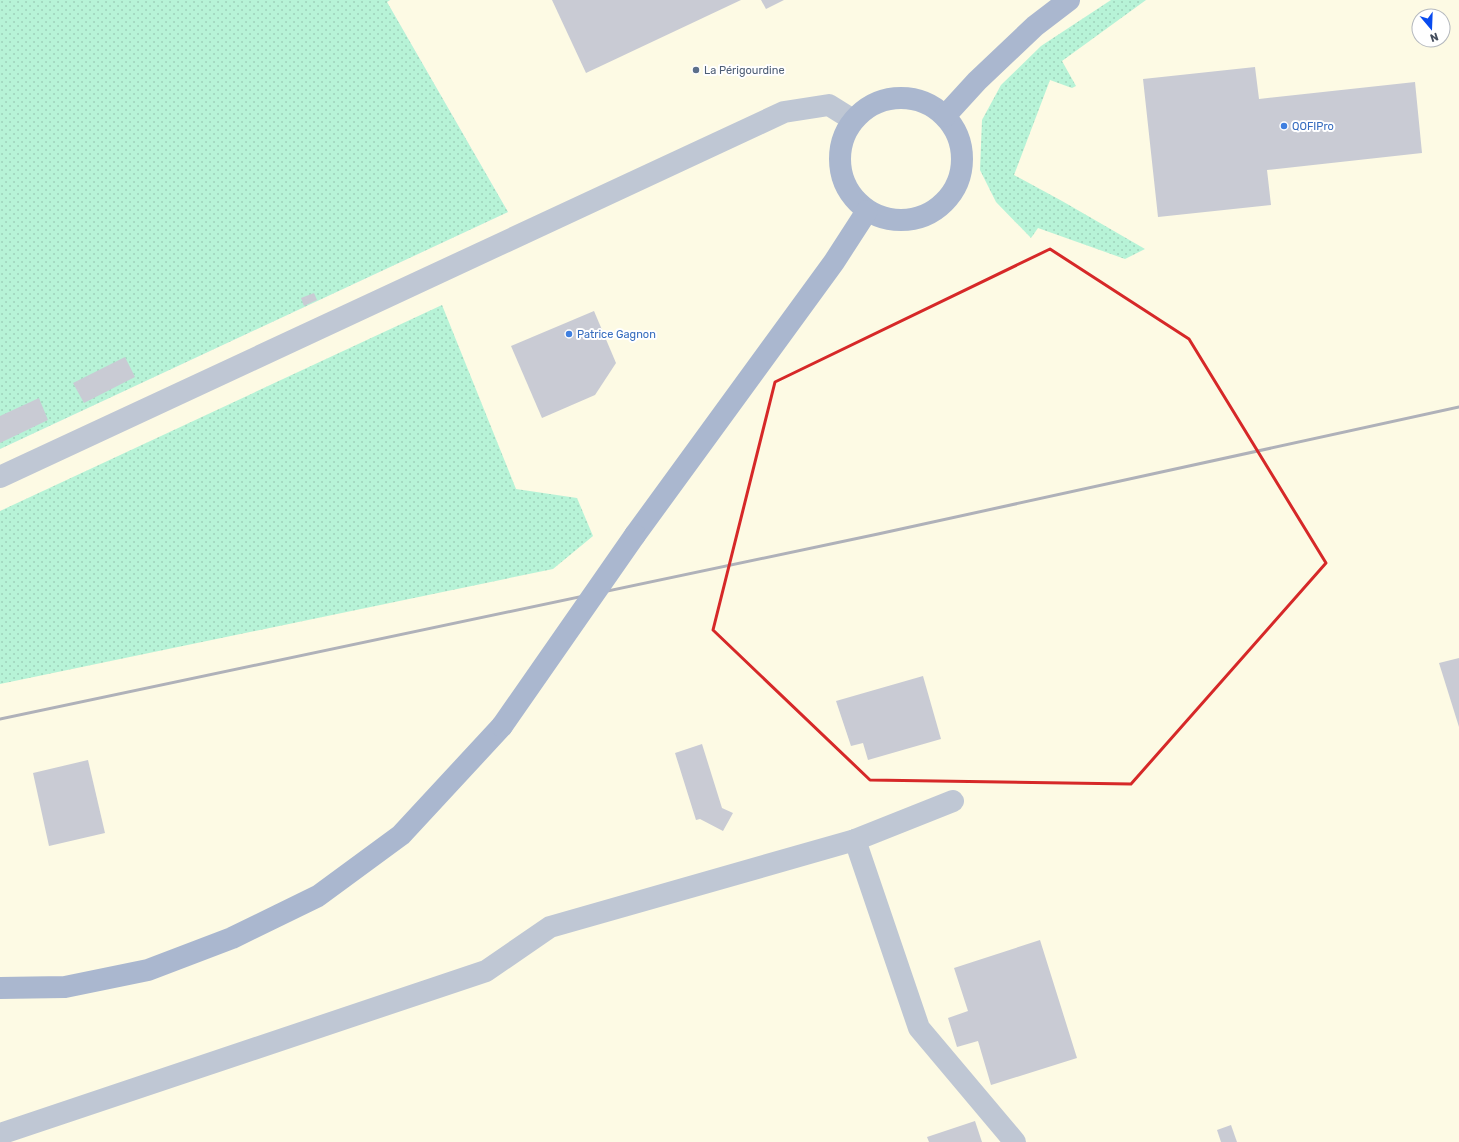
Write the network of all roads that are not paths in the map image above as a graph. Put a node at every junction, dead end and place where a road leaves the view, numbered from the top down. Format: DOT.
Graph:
graph roads {
  1 [pos="1069,0"];
  2 [pos="945,116"];
  3 [pos="854,120"];
  4 [pos="868,211"];
  5 [pos="0,478"];
  6 [pos="953,801"];
  7 [pos="855,840"];
  8 [pos="0,988"];
  9 [pos="0,1134"];
  10 [pos="1016,1142"];
  1 -- 2 [label="main road"];
  2 -- 3 [label="main road"];
  2 -- 4 [label="main road"];
  3 -- 4 [label="main road"];
  3 -- 5 [label="street"];
  4 -- 8 [label="main road, bridge"];
  6 -- 7 [label="street"];
  7 -- 9 [label="street"];
  7 -- 10 [label="street"];
}
